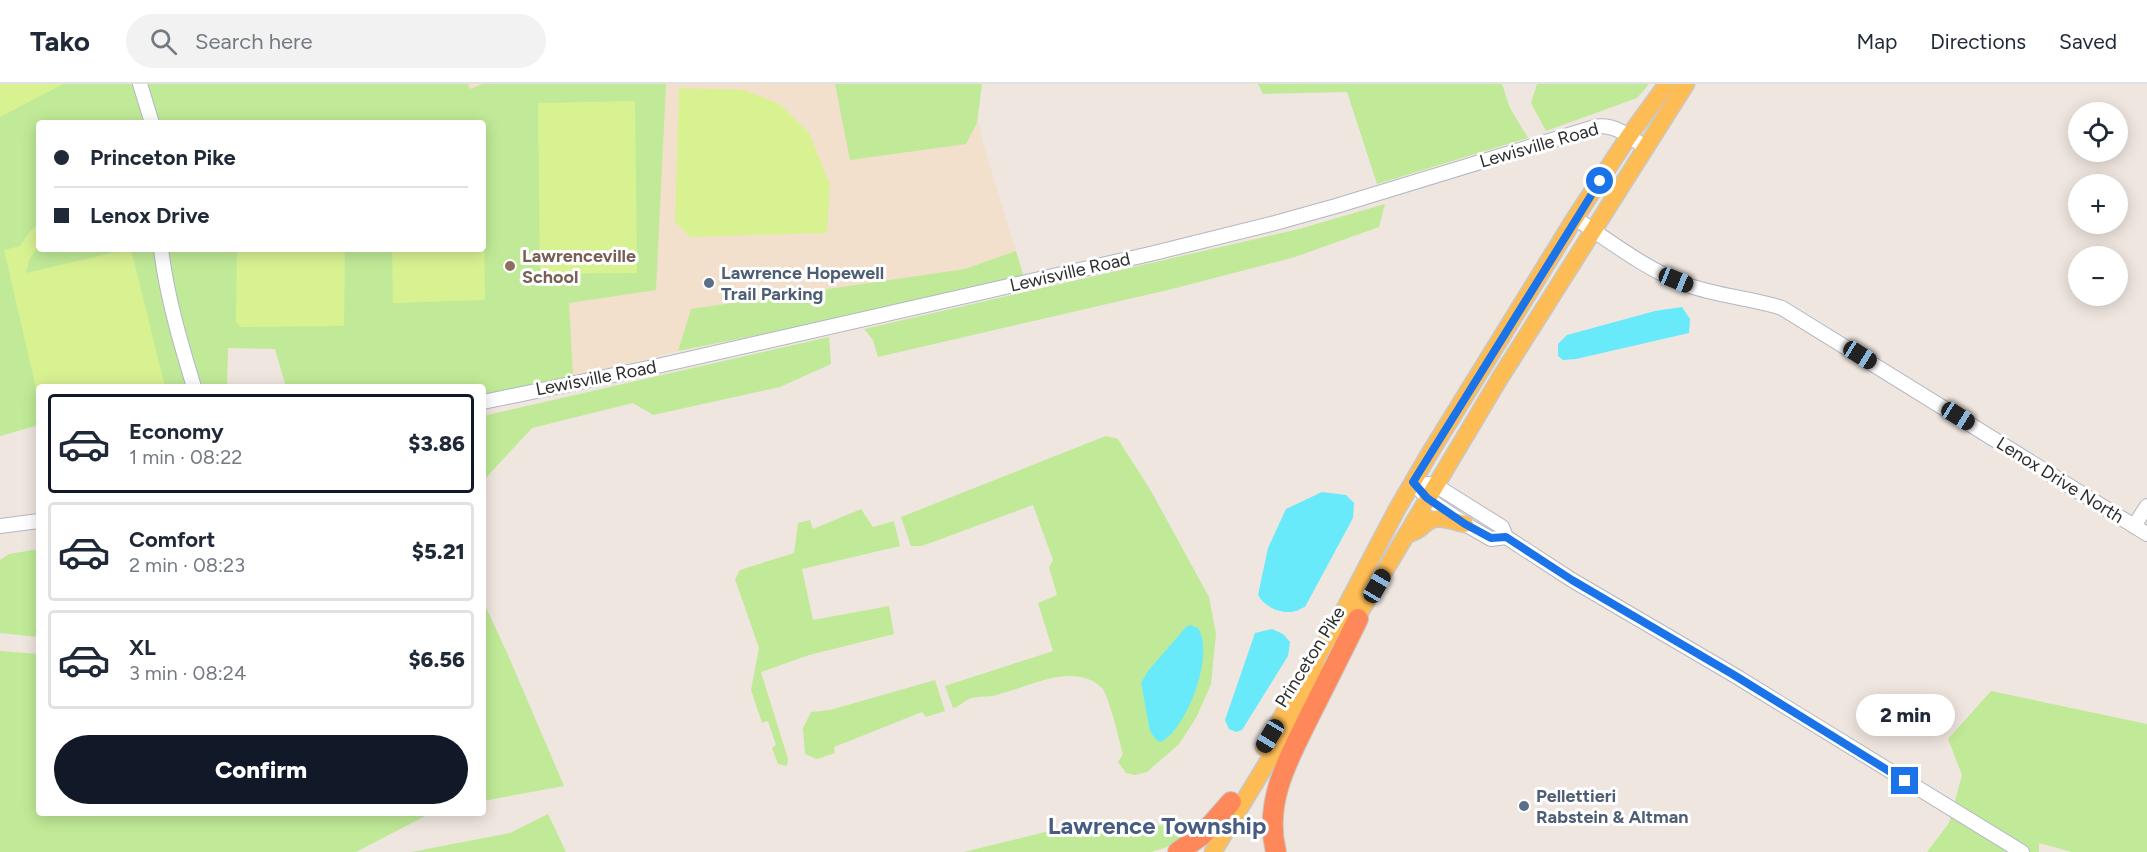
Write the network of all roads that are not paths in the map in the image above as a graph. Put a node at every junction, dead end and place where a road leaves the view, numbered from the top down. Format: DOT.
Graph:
graph roads {
  1 [pos="140,84"];
  2 [pos="1667,84"];
  3 [pos="1686,84"];
  4 [pos="151,120"];
  5 [pos="1629,136"];
  6 [pos="1646,148"];
  7 [pos="1575,218"];
  8 [pos="1593,230"];
  9 [pos="161,252"];
  10 [pos="193,384"];
  11 [pos="486,401"];
  12 [pos="1413,482"];
  13 [pos="1431,492"];
  14 [pos="2147,506"];
  15 [pos="36,521"];
  16 [pos="1465,524"];
  17 [pos="0,526"];
  18 [pos="2134,526"];
  19 [pos="1407,534"];
  20 [pos="2147,534"];
  21 [pos="1506,537"];
  22 [pos="1358,619"];
  23 [pos="1231,802"];
  24 [pos="1178,852"];
  25 [pos="1203,852"];
  26 [pos="1213,852"];
  27 [pos="1276,852"];
  28 [pos="2022,852"];
  1 -- 4 [label="street"];
  2 -- 5 [label="main road, Princeton Pike"];
  3 -- 6 [label="main road, Princeton Pike"];
  5 -- 6 [label="street, Lewisville Road"];
  5 -- 7 [label="main road, Princeton Pike"];
  5 -- 11 [label="street, Lewisville Road"];
  6 -- 8 [label="main road, Princeton Pike"];
  7 -- 8 [label="street, Lenox Drive North"];
  7 -- 12 [label="main road, Princeton Pike"];
  8 -- 13 [label="main road, Princeton Pike"];
  8 -- 18 [label="street, Lenox Drive North"];
  9 -- 10 [label="street"];
  12 -- 13 [label="street"];
  12 -- 23 [label="main road, Princeton Pike"];
  13 -- 16 [label="street"];
  13 -- 19 [label="main road, Princeton Pike"];
  13 -- 21 [label="street"];
  14 -- 18 [label="street"];
  15 -- 17 [label="street"];
  16 -- 19 [label="main road"];
  16 -- 21 [label="street"];
  18 -- 20 [label="street, Lenox Drive North"];
  19 -- 22 [label="main road, Princeton Pike"];
  21 -- 28 [label="street"];
  22 -- 26 [label="main road, Princeton Pike"];
  22 -- 27 [label="highway"];
  23 -- 24 [label="highway"];
  23 -- 25 [label="main road, Princeton Pike"];
}
